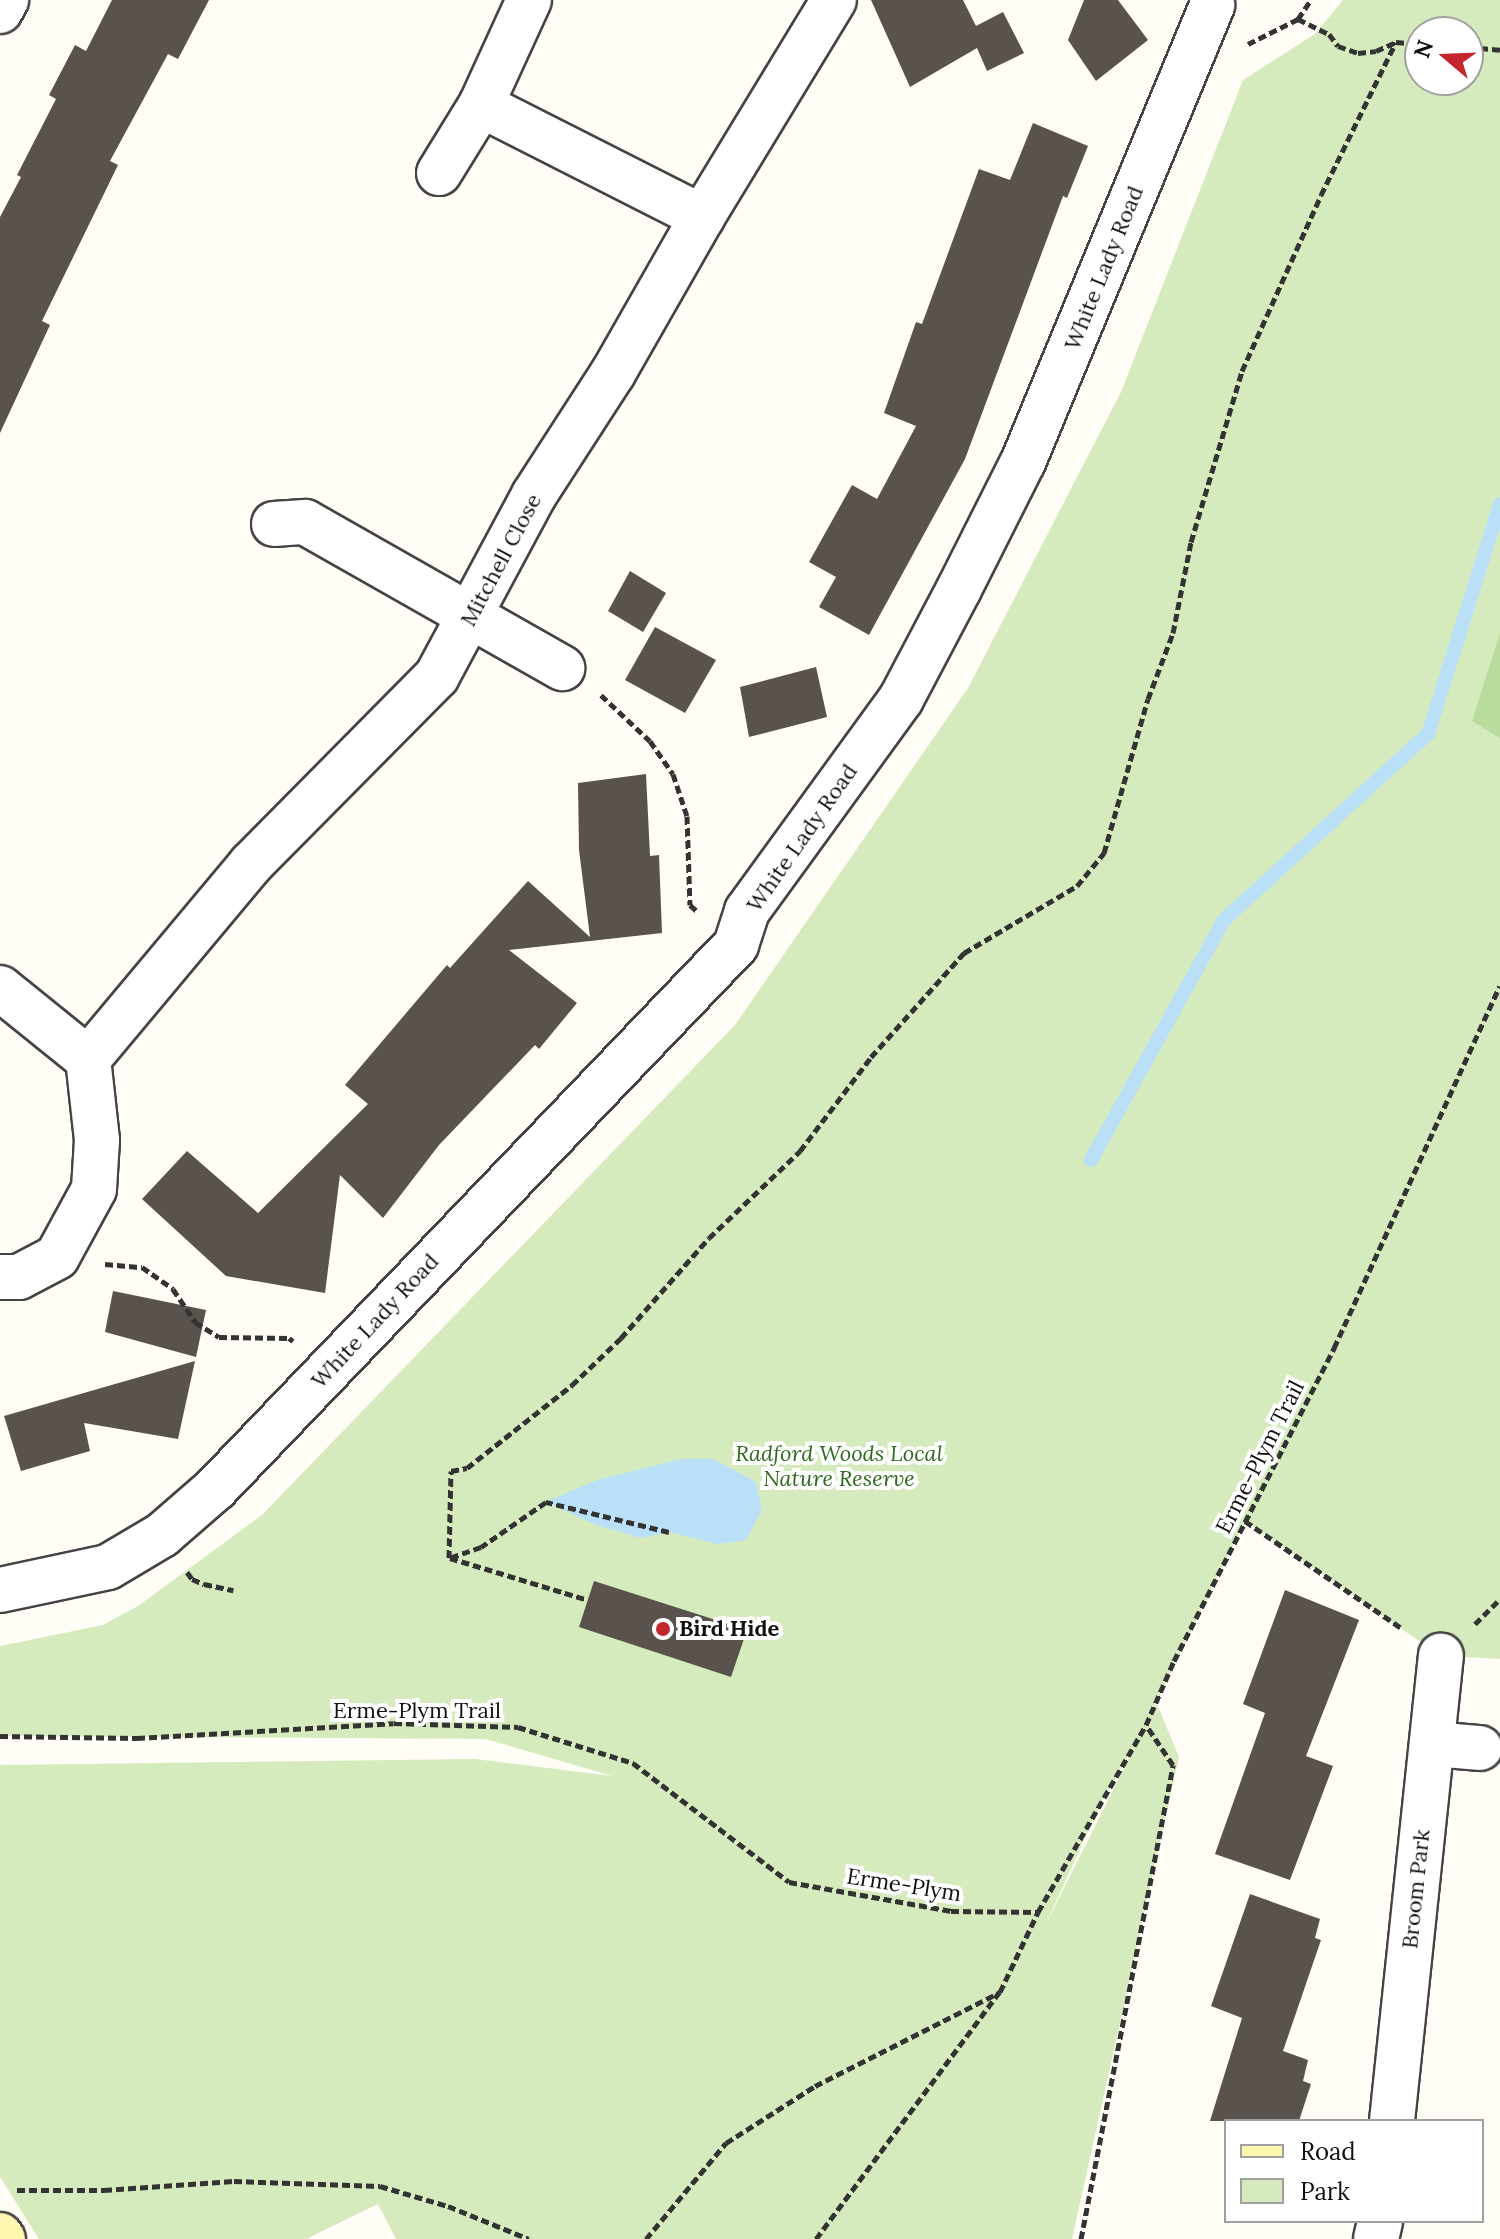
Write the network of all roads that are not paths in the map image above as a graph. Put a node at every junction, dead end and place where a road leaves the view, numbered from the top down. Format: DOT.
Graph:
graph roads {
  1 [pos="6,0"];
  2 [pos="529,0"];
  3 [pos="834,0"];
  4 [pos="1216,2"];
  5 [pos="0,11"];
  6 [pos="481,105"];
  7 [pos="439,173"];
  8 [pos="702,217"];
  9 [pos="274,524"];
  10 [pos="471,615"];
  11 [pos="562,668"];
  12 [pos="0,988"];
  13 [pos="88,1059"];
  14 [pos="0,1277"];
  15 [pos="0,1590"];
  16 [pos="1441,1656"];
  17 [pos="1432,1744"];
  18 [pos="1480,1748"];
  19 [pos="1392,2119"];
  1 -- 5 [label="street"];
  2 -- 6 [label="street"];
  3 -- 8 [label="street, Mitchell Close"];
  4 -- 15 [label="street, White Lady Road"];
  6 -- 7 [label="street"];
  6 -- 8 [label="street"];
  8 -- 10 [label="street, Mitchell Close"];
  9 -- 10 [label="street"];
  10 -- 11 [label="street"];
  10 -- 13 [label="street, Mitchell Close"];
  12 -- 13 [label="street"];
  13 -- 14 [label="street"];
  16 -- 17 [label="street, Broom Park"];
  17 -- 18 [label="street"];
  17 -- 19 [label="street, Broom Park"];
}
